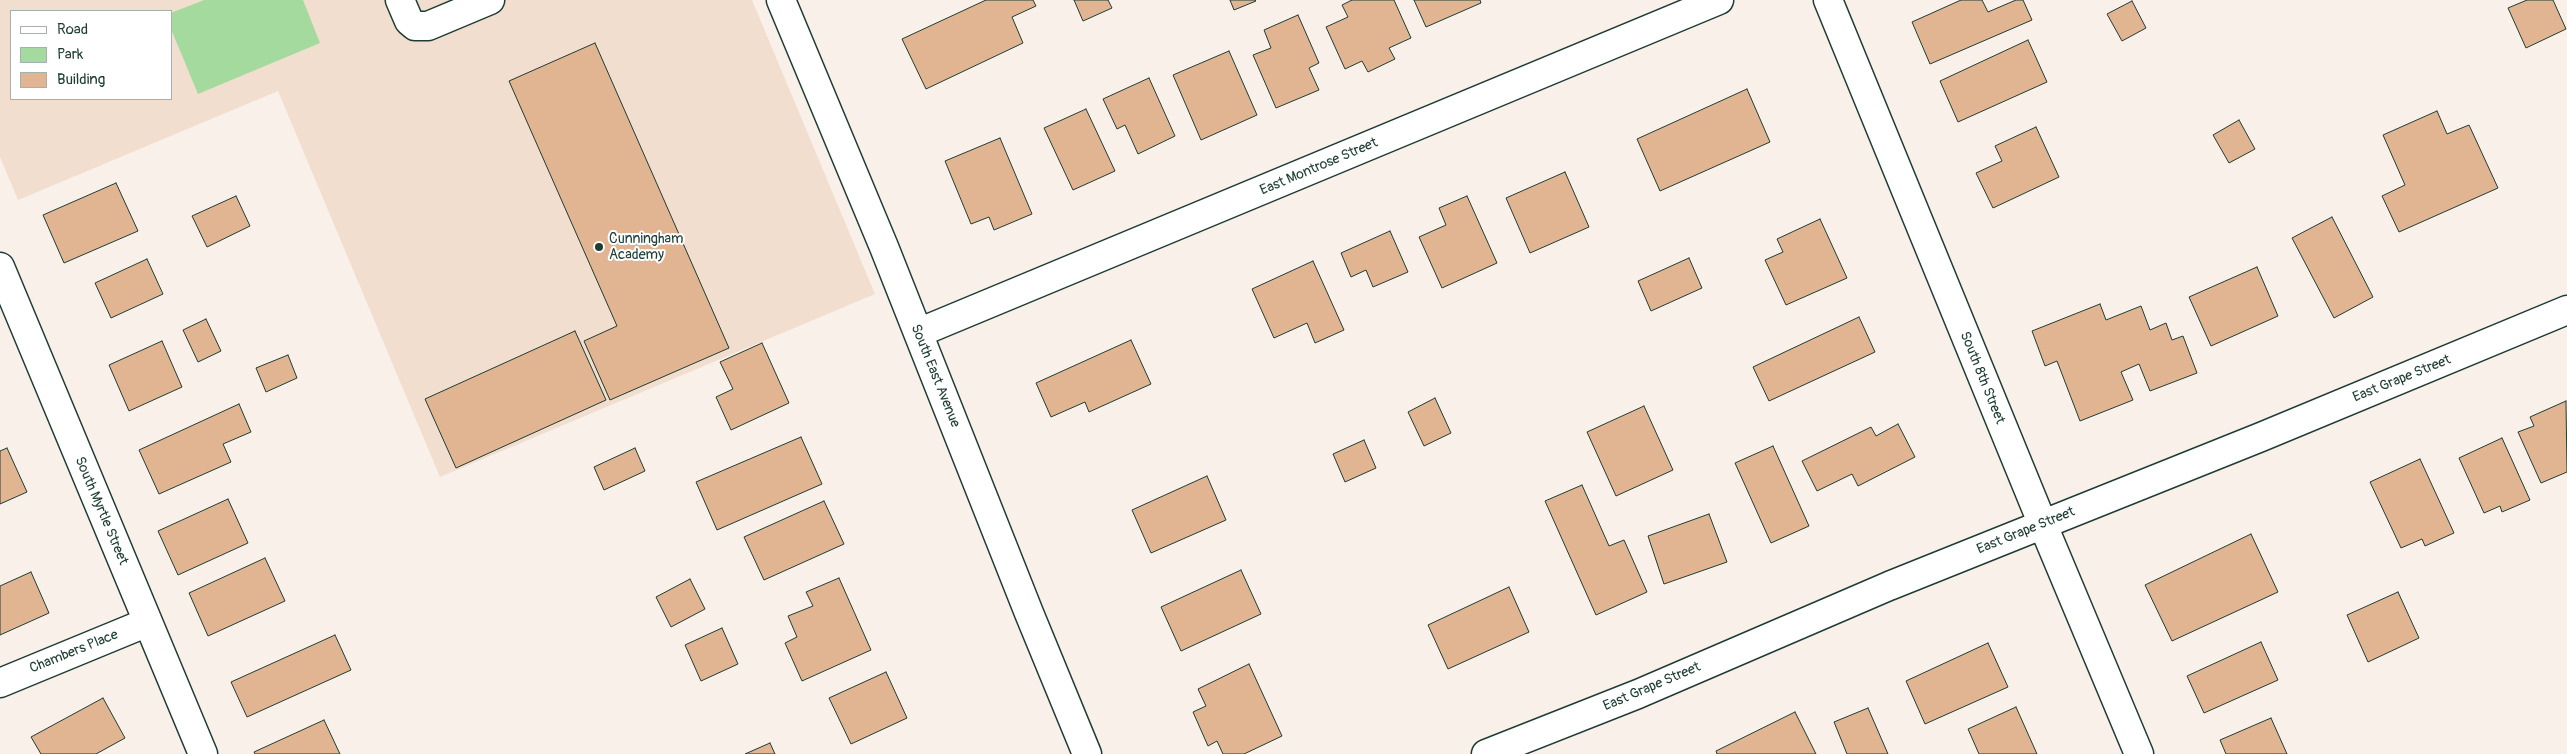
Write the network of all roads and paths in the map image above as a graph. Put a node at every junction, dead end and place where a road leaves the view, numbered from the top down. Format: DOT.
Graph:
graph roads {
  1 [pos="400,0"];
  2 [pos="490,0"];
  3 [pos="781,0"];
  4 [pos="1719,0"];
  5 [pos="1828,0"];
  6 [pos="0,267"];
  7 [pos="2567,310"];
  8 [pos="918,333"];
  9 [pos="2042,525"];
  10 [pos="148,622"];
  11 [pos="0,683"];
  12 [pos="203,754"];
  13 [pos="1087,754"];
  14 [pos="1486,754"];
  15 [pos="2139,754"];
  1 -- 2 [label="street"];
  3 -- 8 [label="street, South East Avenue"];
  4 -- 8 [label="street, East Montrose Street"];
  5 -- 9 [label="street, South 8th Street"];
  6 -- 10 [label="street, South Myrtle Street"];
  7 -- 9 [label="street, East Grape Street"];
  8 -- 13 [label="street, South East Avenue"];
  9 -- 14 [label="street, East Grape Street"];
  9 -- 15 [label="street, South 8th Street"];
  10 -- 11 [label="street, Chambers Place"];
  10 -- 12 [label="street, South Myrtle Street"];
}
